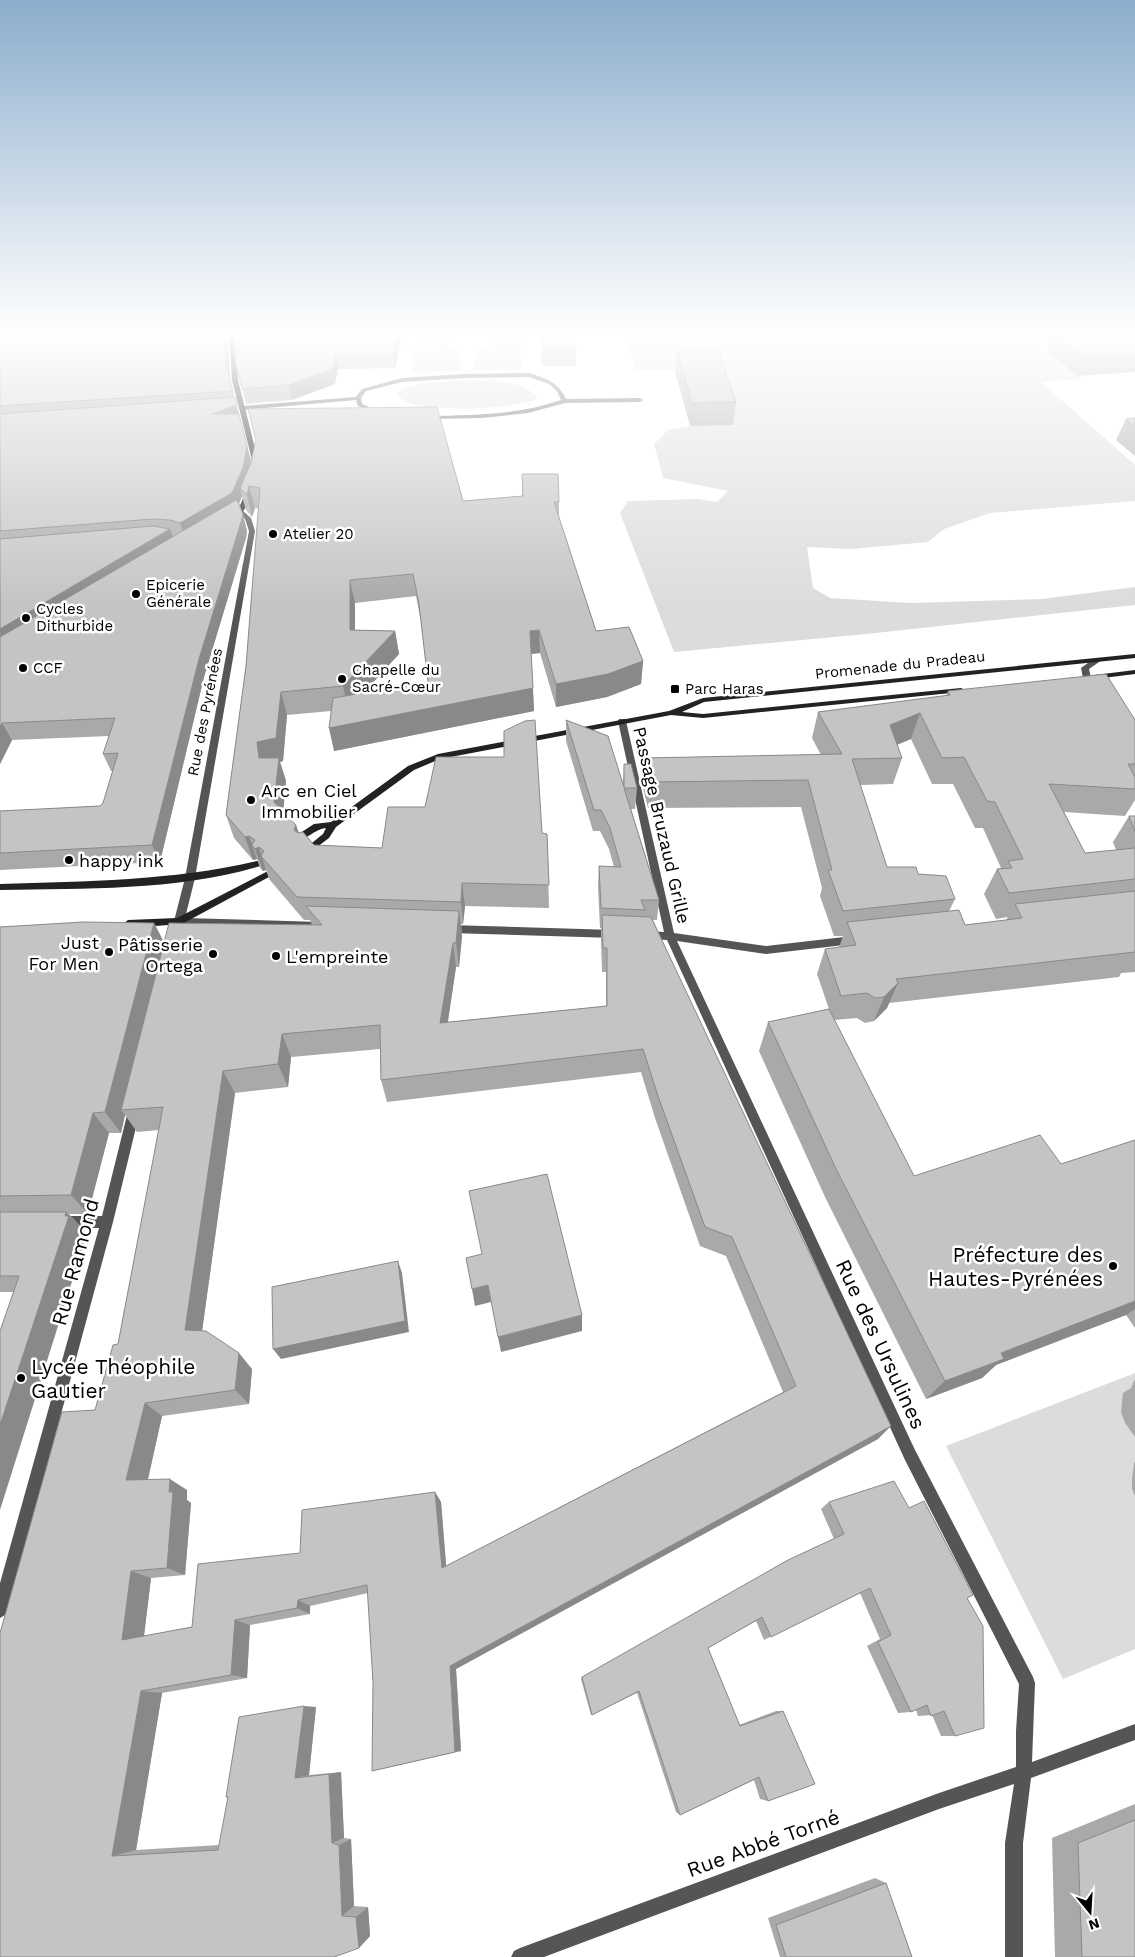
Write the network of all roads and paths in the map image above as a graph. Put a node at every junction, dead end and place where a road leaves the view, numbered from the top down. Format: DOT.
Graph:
graph roads {
  1 [pos="243,422"];
  2 [pos="256,469"];
  3 [pos="252,484"];
  4 [pos="241,511"];
  5 [pos="227,520"];
  6 [pos="1135,656"];
  7 [pos="1098,660"];
  8 [pos="1135,672"];
  9 [pos="1087,678"];
  10 [pos="1078,679"];
  11 [pos="970,689"];
  12 [pos="1098,694"];
  13 [pos="671,713"];
  14 [pos="622,721"];
  15 [pos="334,825"];
  16 [pos="295,839"];
  17 [pos="306,851"];
  18 [pos="257,864"];
  19 [pos="266,874"];
  20 [pos="190,878"];
  21 [pos="0,887"];
  22 [pos="179,921"];
  23 [pos="122,924"];
  24 [pos="330,926"];
  25 [pos="438,929"];
  26 [pos="670,936"];
  27 [pos="863,939"];
  28 [pos="174,943"];
  29 [pos="136,1103"];
  30 [pos="49,1222"];
  31 [pos="107,1222"];
  32 [pos="0,1610"];
  33 [pos="1135,1732"];
  34 [pos="1024,1773"];
  35 [pos="520,1957"];
  36 [pos="1014,1957"];
  1 -- 2 [label="street"];
  3 -- 4 [label="street"];
  4 -- 5 [label="street"];
  4 -- 20 [label="street, Rue des Pyrénées"];
  6 -- 7 [label="street, Promenade du Pradeau"];
  7 -- 9 [label="street"];
  7 -- 13 [label="street, Promenade du Pradeau"];
  8 -- 9 [label="street"];
  9 -- 10 [label="street"];
  9 -- 12 [label="street"];
  11 -- 13 [label="street, Promenade du Pradeau"];
  13 -- 14 [label="street, Promenade du Pradeau"];
  14 -- 15 [label="street, Promenade du Pradeau"];
  14 -- 26 [label="street, Passage Bruzaud Grille"];
  15 -- 16 [label="street, Promenade du Pradeau"];
  15 -- 17 [label="street, Promenade du Pradeau"];
  18 -- 20 [label="street"];
  19 -- 22 [label="street"];
  20 -- 21 [label="street"];
  20 -- 22 [label="street, Rue des Pyrénées"];
  22 -- 23 [label="street"];
  22 -- 24 [label="street"];
  22 -- 28 [label="street"];
  25 -- 26 [label="street"];
  26 -- 27 [label="street"];
  26 -- 34 [label="street, Rue des Ursulines"];
  29 -- 31 [label="street, Rue Ramond"];
  30 -- 31 [label="street"];
  31 -- 32 [label="street, Rue Ramond"];
  33 -- 34 [label="street, Rue Abbé Torné"];
  34 -- 35 [label="street, Rue Abbé Torné"];
  34 -- 36 [label="street, Rue des Ursulines"];
}
